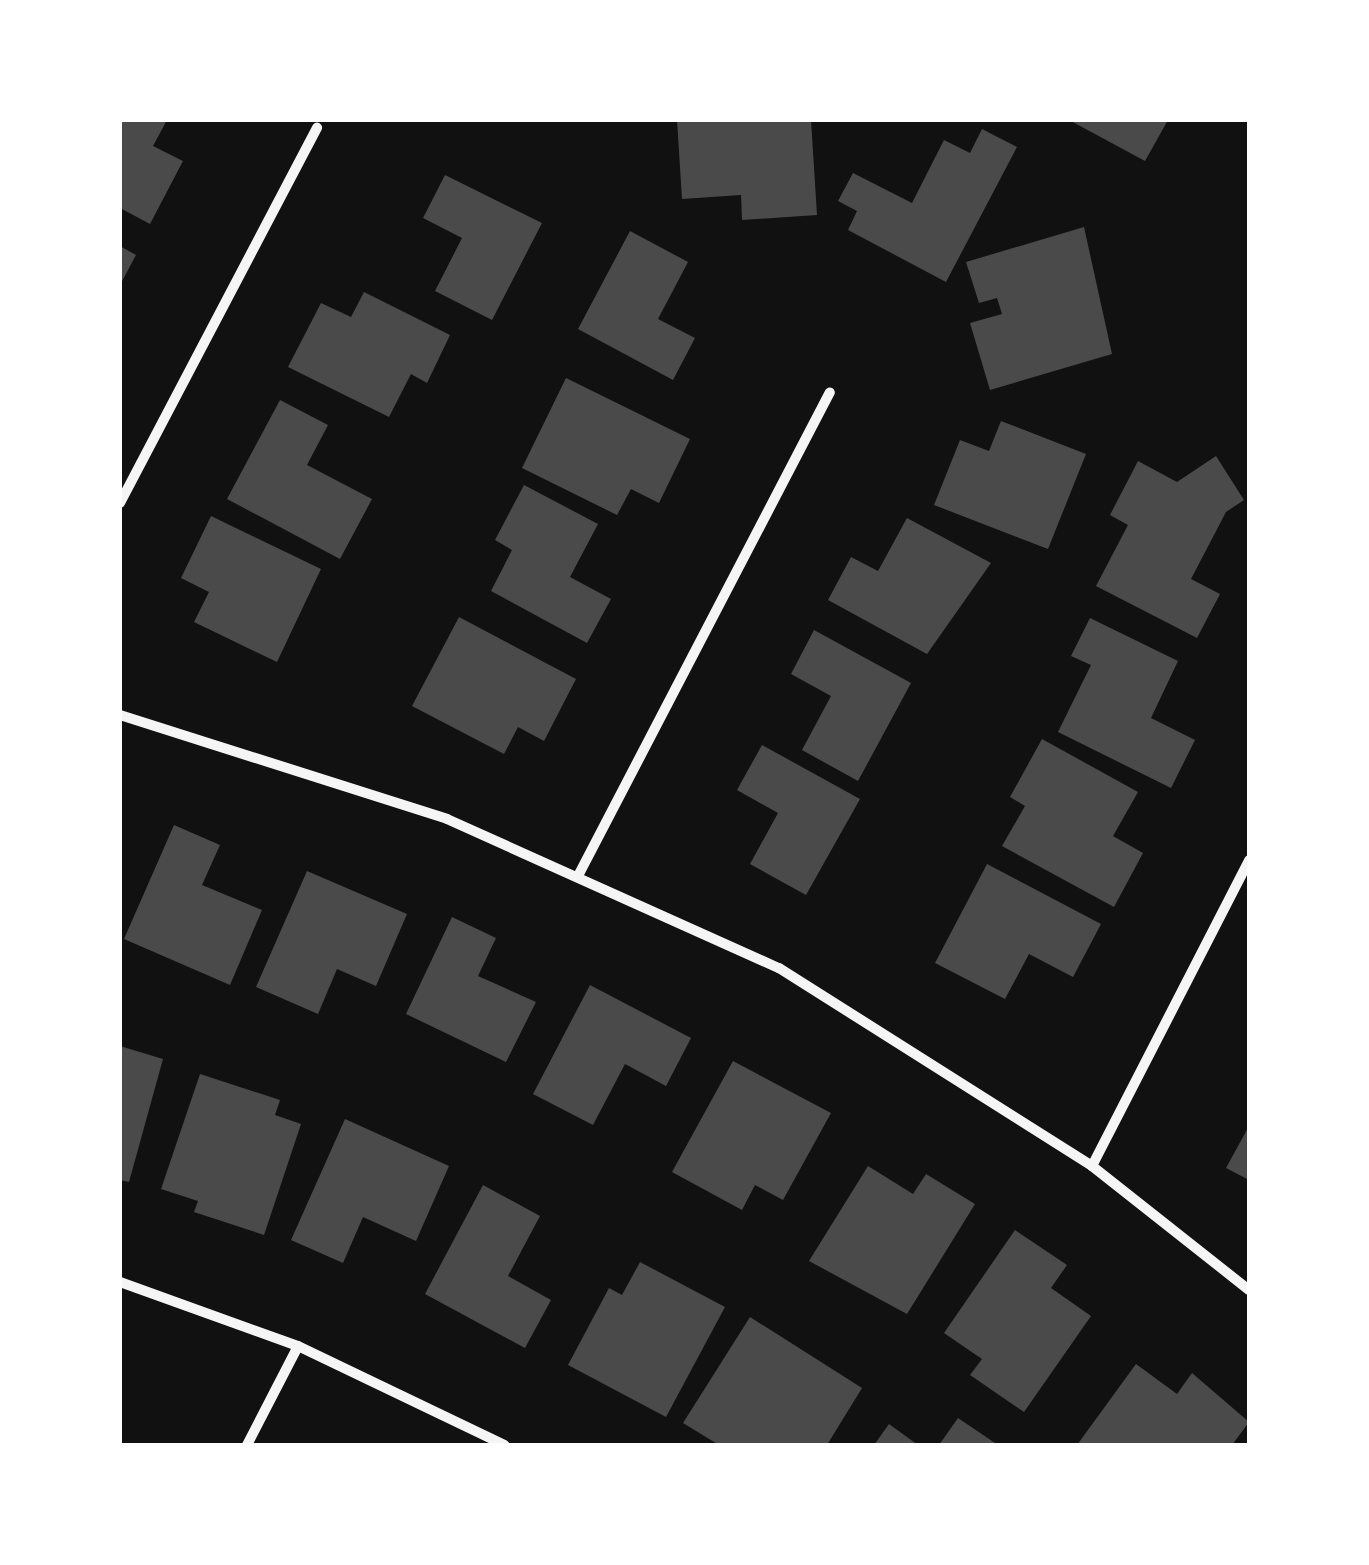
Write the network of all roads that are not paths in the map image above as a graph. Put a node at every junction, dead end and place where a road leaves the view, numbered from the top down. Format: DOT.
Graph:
graph roads {
  1 [pos="317,126"];
  2 [pos="830,392"];
  3 [pos="120,503"];
  4 [pos="120,715"];
  5 [pos="1249,860"];
  6 [pos="578,874"];
  7 [pos="1092,1166"];
  8 [pos="120,1282"];
  9 [pos="1249,1290"];
  10 [pos="298,1346"];
  11 [pos="247,1445"];
  12 [pos="505,1445"];
  1 -- 3 [label="street"];
  2 -- 6 [label="street"];
  4 -- 6 [label="street"];
  5 -- 7 [label="street"];
  6 -- 7 [label="street"];
  7 -- 9 [label="street"];
  8 -- 10 [label="street"];
  10 -- 11 [label="street"];
  10 -- 12 [label="street"];
}
